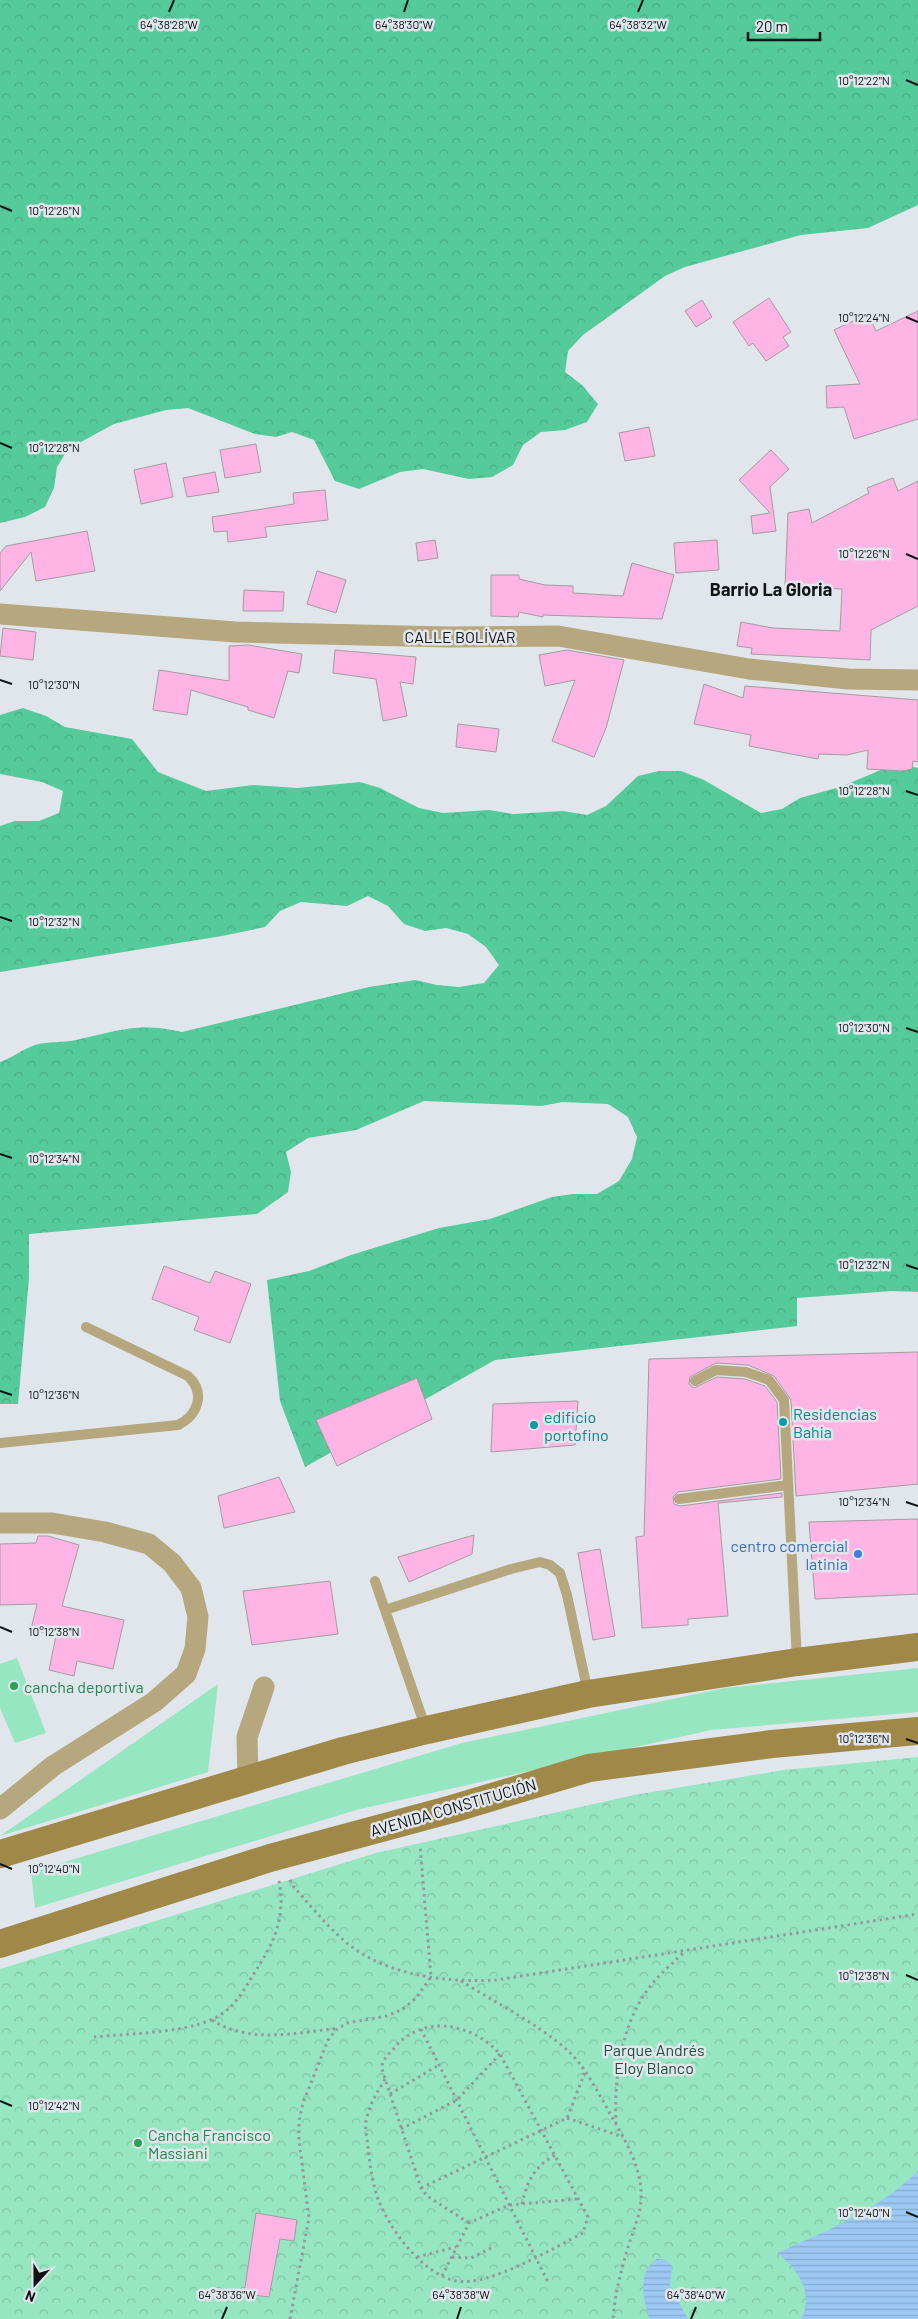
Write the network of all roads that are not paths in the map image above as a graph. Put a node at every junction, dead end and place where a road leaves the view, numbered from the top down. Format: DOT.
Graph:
graph roads {
  1 [pos="0,614"];
  2 [pos="918,680"];
  3 [pos="86,1327"];
  4 [pos="695,1381"];
  5 [pos="0,1443"];
  6 [pos="788,1485"];
  7 [pos="679,1499"];
  8 [pos="0,1523"];
  9 [pos="375,1581"];
  10 [pos="385,1610"];
  11 [pos="918,1647"];
  12 [pos="797,1662"];
  13 [pos="264,1687"];
  14 [pos="588,1694"];
  15 [pos="427,1730"];
  16 [pos="918,1731"];
  17 [pos="248,1780"];
  18 [pos="0,1809"];
  19 [pos="0,1854"];
  20 [pos="0,1944"];
  1 -- 2 [label="street, CALLE BOLÍVAR"];
  3 -- 5 [label="lane"];
  4 -- 6 [label="lane"];
  6 -- 7 [label="lane"];
  6 -- 12 [label="lane"];
  8 -- 18 [label="street"];
  9 -- 10 [label="lane"];
  10 -- 14 [label="lane"];
  10 -- 15 [label="lane"];
  11 -- 12 [label="main road"];
  12 -- 14 [label="main road"];
  13 -- 17 [label="street"];
  14 -- 15 [label="main road"];
  15 -- 17 [label="main road"];
  16 -- 20 [label="main road, AVENIDA CONSTITUCIÓN"];
  17 -- 19 [label="main road"];
}
